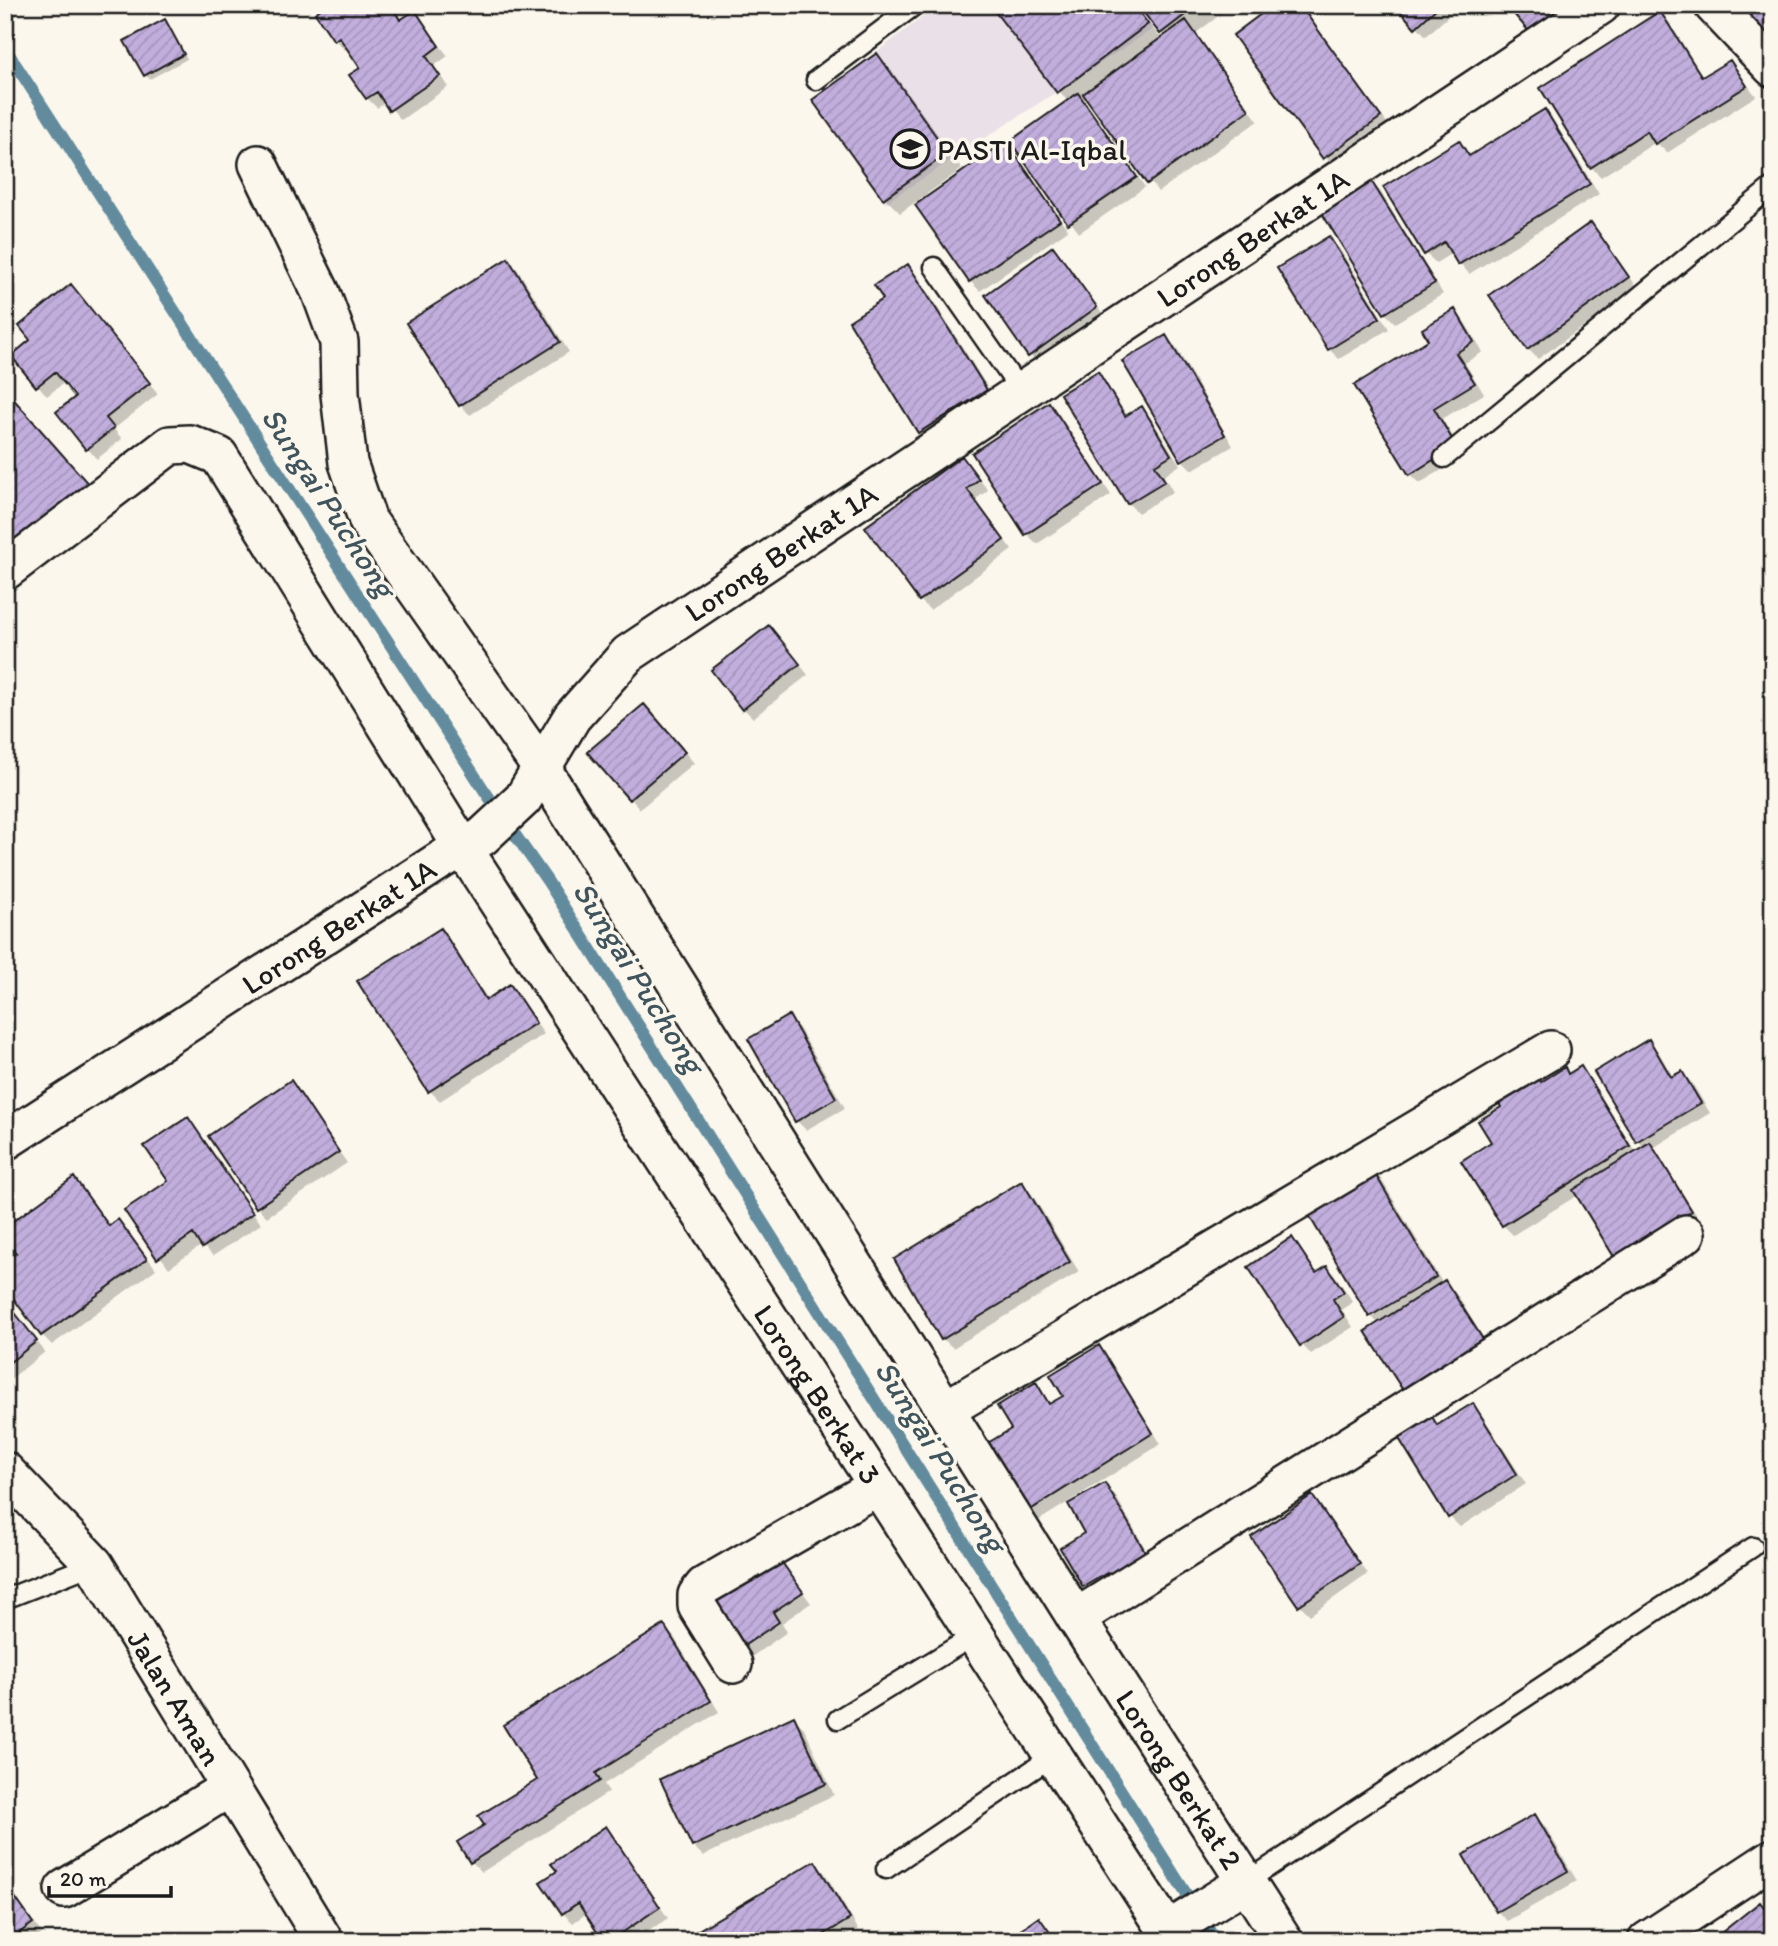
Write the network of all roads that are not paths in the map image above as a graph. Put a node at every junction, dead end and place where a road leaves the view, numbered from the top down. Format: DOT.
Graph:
graph roads {
  1 [pos="915,5"];
  2 [pos="1601,5"];
  3 [pos="1713,5"];
  4 [pos="1773,68"];
  5 [pos="816,80"];
  6 [pos="258,164"];
  7 [pos="1773,186"];
  8 [pos="934,267"];
  9 [pos="1022,393"];
  10 [pos="1444,458"];
  11 [pos="5,571"];
  12 [pos="533,784"];
  13 [pos="473,843"];
  14 [pos="1551,1050"];
  15 [pos="5,1141"];
  16 [pos="1686,1234"];
  17 [pos="945,1410"];
  18 [pos="5,1471"];
  19 [pos="878,1486"];
  20 [pos="1753,1547"];
  21 [pos="94,1564"];
  22 [pos="5,1599"];
  23 [pos="1076,1618"];
  24 [pos="975,1635"];
  25 [pos="733,1664"];
  26 [pos="838,1719"];
  27 [pos="1054,1756"];
  28 [pos="229,1788"];
  29 [pos="1773,1858"];
  30 [pos="886,1869"];
  31 [pos="1246,1882"];
  32 [pos="64,1889"];
  33 [pos="1170,1936"];
  34 [pos="324,1941"];
  35 [pos="1284,1941"];
  36 [pos="1647,1941"];
  1 -- 5 [label="lane"];
  2 -- 9 [label="street, Lorong Berkat 1A"];
  3 -- 4 [label="street"];
  6 -- 12 [label="street, Lorong Berkat 2"];
  7 -- 10 [label="lane"];
  8 -- 9 [label="lane"];
  9 -- 12 [label="street, Lorong Berkat 1A"];
  11 -- 13 [label="street, Lorong Berkat 3"];
  12 -- 13 [label="street, Lorong Berkat 1A"];
  12 -- 17 [label="street, Lorong Berkat 2"];
  13 -- 15 [label="street, Lorong Berkat 1A"];
  13 -- 19 [label="street, Lorong Berkat 3"];
  14 -- 17 [label="street"];
  16 -- 23 [label="street"];
  17 -- 23 [label="street, Lorong Berkat 2"];
  18 -- 21 [label="street, Jalan Aman"];
  19 -- 24 [label="street, Lorong Berkat 3"];
  19 -- 25 [label="street"];
  20 -- 31 [label="lane"];
  21 -- 22 [label="lane"];
  21 -- 28 [label="street, Jalan Aman"];
  23 -- 31 [label="street, Lorong Berkat 2"];
  24 -- 26 [label="lane"];
  24 -- 27 [label="street, Lorong Berkat 3"];
  27 -- 30 [label="lane"];
  27 -- 33 [label="street, Lorong Berkat 3"];
  28 -- 32 [label="street"];
  28 -- 34 [label="street, Jalan Aman"];
  29 -- 36 [label="street"];
  31 -- 33 [label="street"];
  31 -- 35 [label="street, Lorong Berkat 2"];
}
